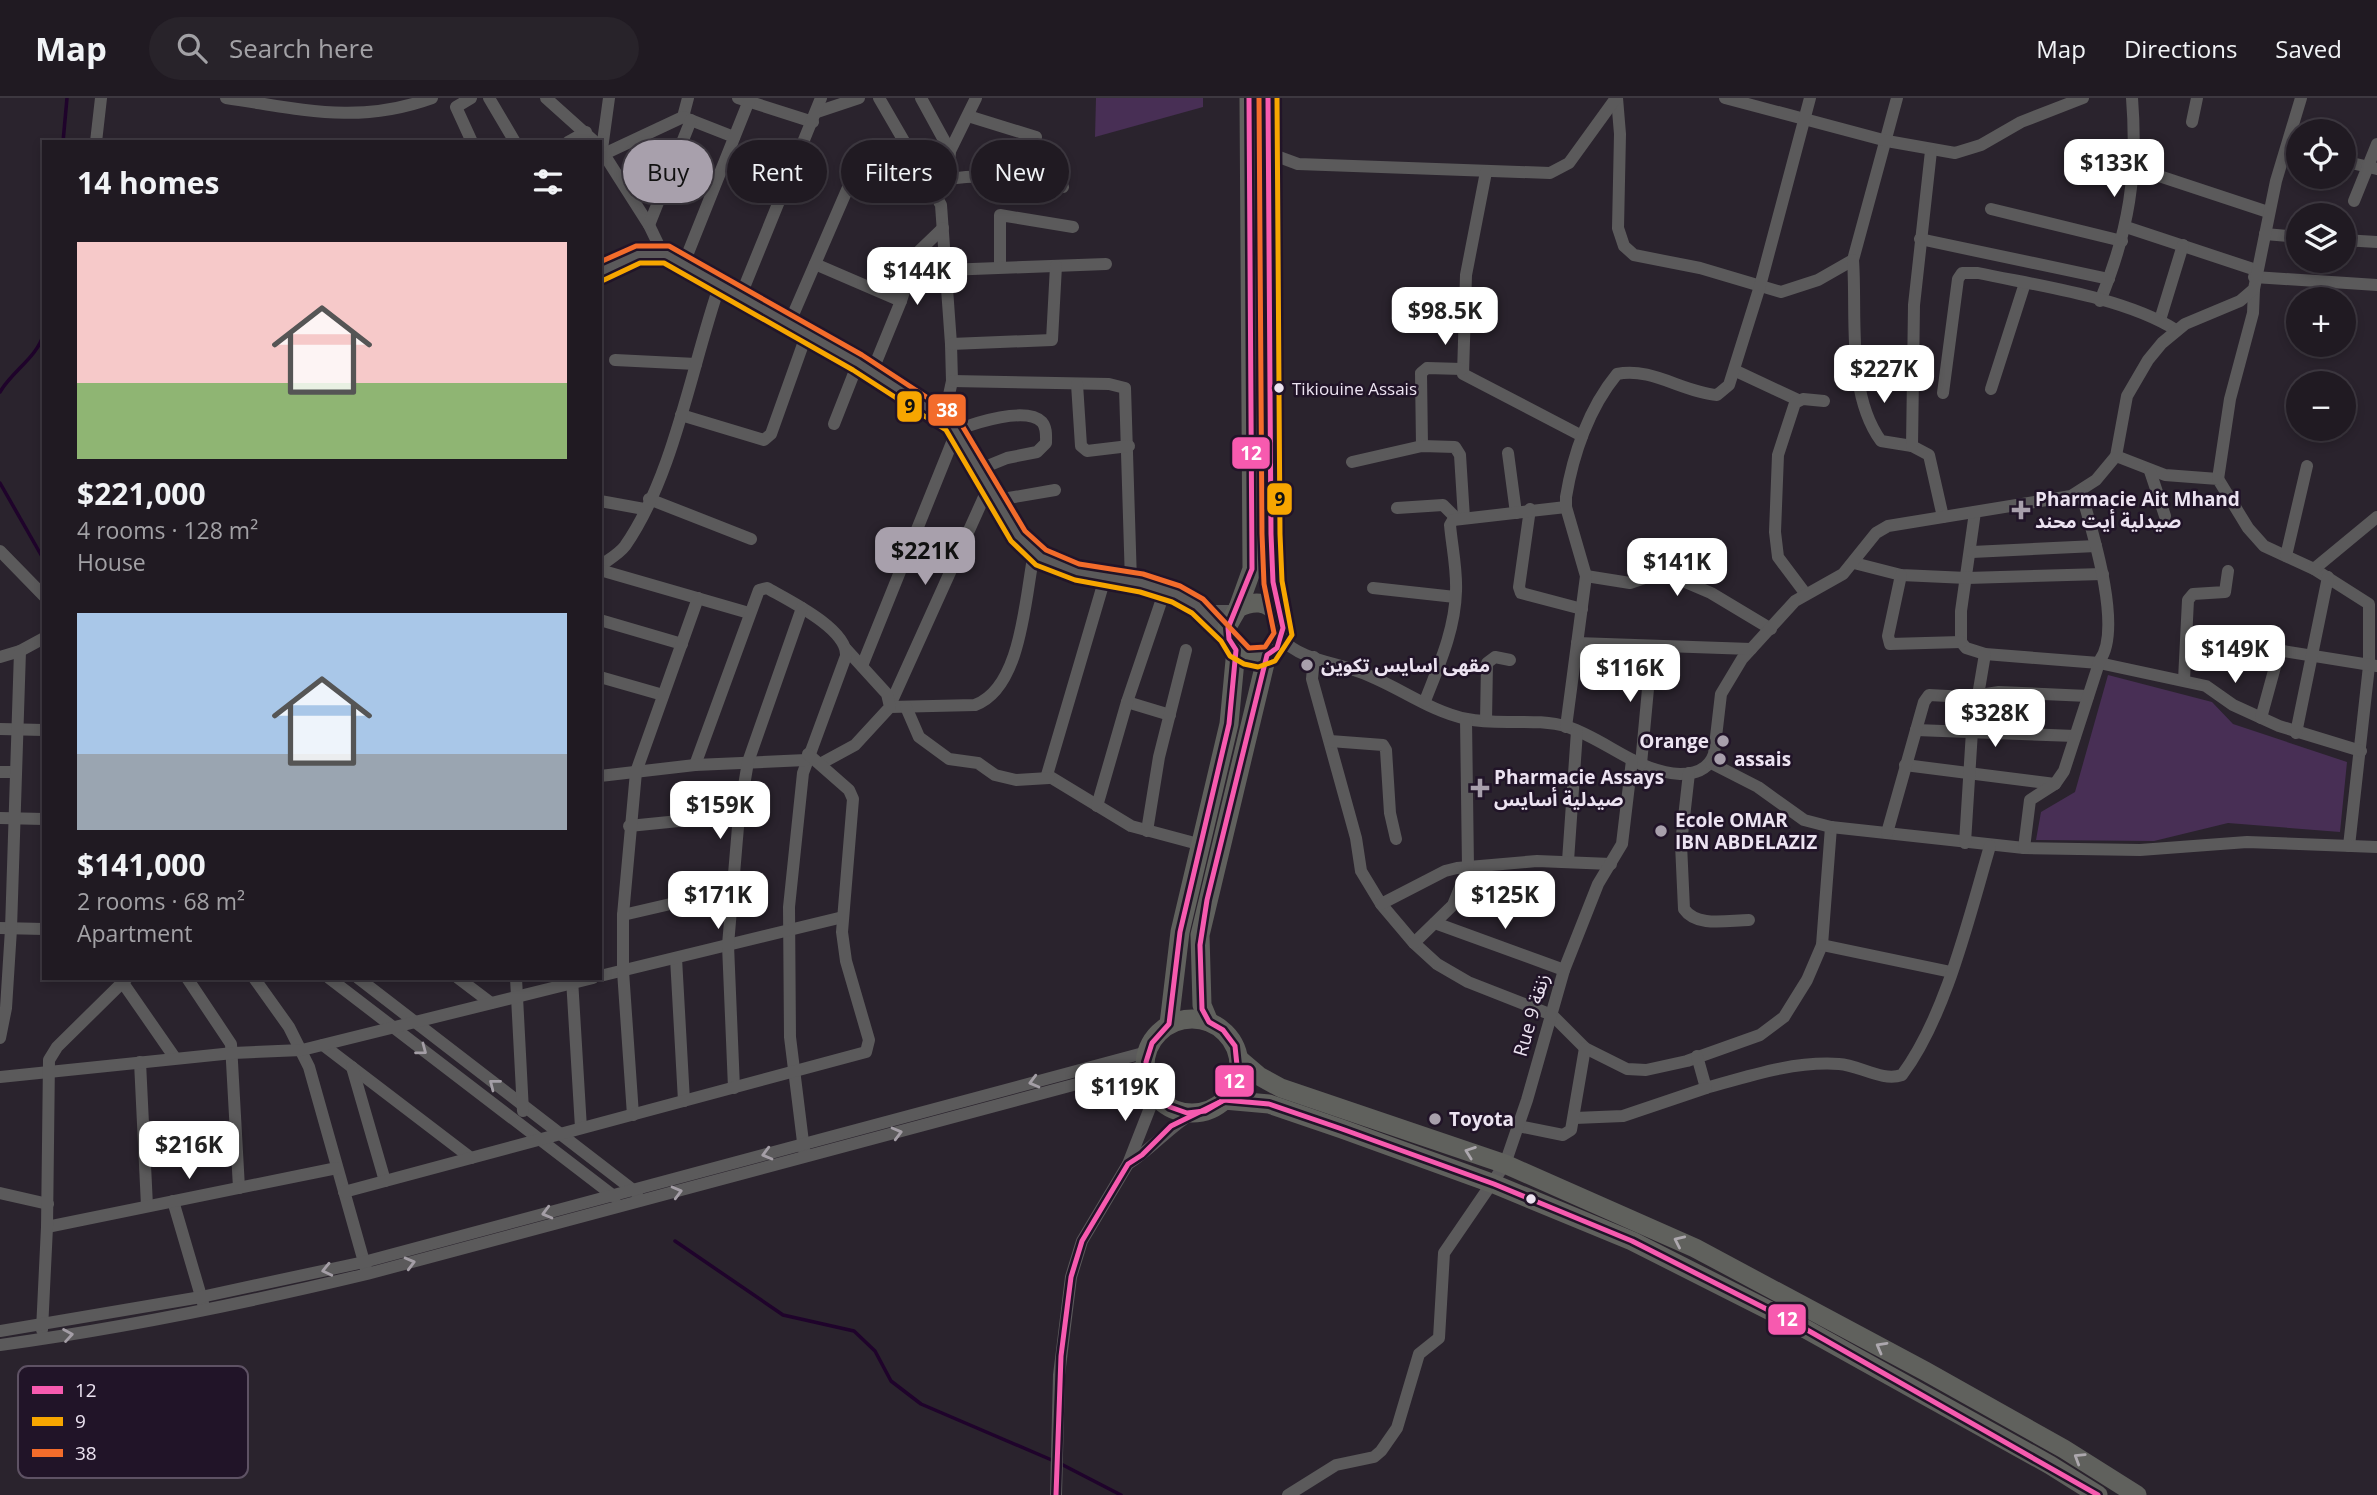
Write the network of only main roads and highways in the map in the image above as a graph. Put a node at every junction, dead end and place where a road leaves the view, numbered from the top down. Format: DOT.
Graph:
graph roads {
  1 [pos="1249,98"];
  2 [pos="1268,98"];
  3 [pos="1236,609"];
  4 [pos="1279,614"];
  5 [pos="1232,643"];
  6 [pos="1273,649"];
  7 [pos="1209,1022"];
  8 [pos="1169,1024"];
  9 [pos="1239,1059"];
  10 [pos="1224,1100"];
  11 [pos="2098,1495"];
  12 [pos="2137,1495"];
  1 -- 3 [label="highway"];
  2 -- 4 [label="highway"];
  3 -- 4 [label="highway"];
  3 -- 5 [label="highway"];
  4 -- 6 [label="highway"];
  5 -- 6 [label="highway"];
  5 -- 8 [label="highway"];
  6 -- 7 [label="highway"];
  7 -- 8 [label="highway"];
  7 -- 9 [label="highway"];
  8 -- 10 [label="highway"];
  9 -- 10 [label="highway"];
  12 -- 9 [label="highway, one-way"];
  10 -- 11 [label="highway"];
}
